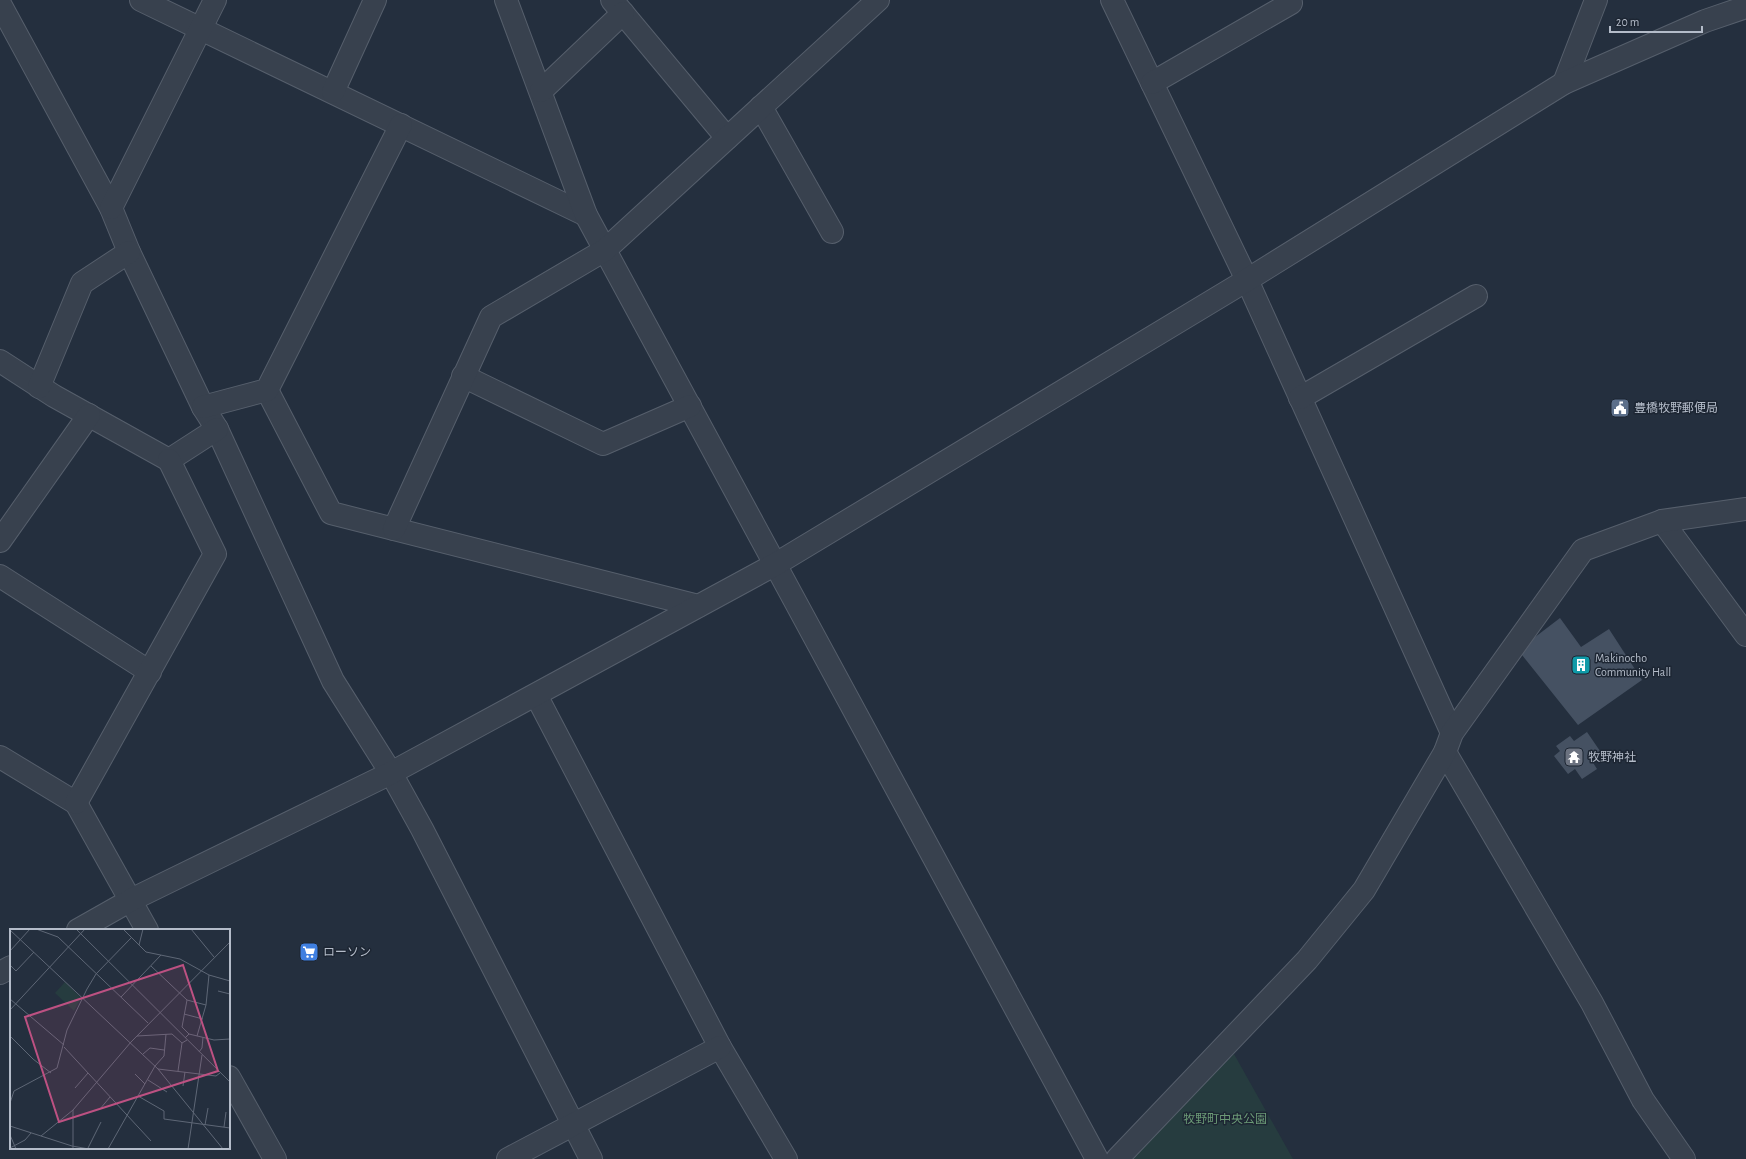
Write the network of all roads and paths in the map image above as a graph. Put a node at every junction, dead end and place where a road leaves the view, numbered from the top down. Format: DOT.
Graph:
graph roads {
  1 [pos="142,0"];
  2 [pos="215,0"];
  3 [pos="375,0"];
  4 [pos="506,0"];
  5 [pos="1112,0"];
  6 [pos="1596,0"];
  7 [pos="872,2"];
  8 [pos="1291,3"];
  9 [pos="0,4"];
  10 [pos="617,7"];
  11 [pos="1746,7"];
  12 [pos="201,28"];
  13 [pos="1152,83"];
  14 [pos="1564,83"];
  15 [pos="541,91"];
  16 [pos="333,92"];
  17 [pos="761,107"];
  18 [pos="401,125"];
  19 [pos="727,138"];
  20 [pos="111,208"];
  21 [pos="586,215"];
  22 [pos="832,232"];
  23 [pos="605,250"];
  24 [pos="129,252"];
  25 [pos="1247,280"];
  26 [pos="1476,296"];
  27 [pos="0,361"];
  28 [pos="463,376"];
  29 [pos="39,387"];
  30 [pos="267,390"];
  31 [pos="1300,398"];
  32 [pos="690,406"];
  33 [pos="204,407"];
  34 [pos="89,415"];
  35 [pos="217,429"];
  36 [pos="169,460"];
  37 [pos="1746,509"];
  38 [pos="1662,522"];
  39 [pos="394,529"];
  40 [pos="0,541"];
  41 [pos="776,564"];
  42 [pos="0,576"];
  43 [pos="698,606"];
  44 [pos="1746,635"];
  45 [pos="150,672"];
  46 [pos="536,694"];
  47 [pos="1448,742"];
  48 [pos="0,757"];
  49 [pos="391,773"];
  50 [pos="76,803"];
  51 [pos="131,900"];
  52 [pos="80,929"];
  53 [pos="146,929"];
  54 [pos="10,968"];
  55 [pos="0,973"];
  56 [pos="720,1047"];
  57 [pos="230,1079"];
  58 [pos="573,1125"];
  59 [pos="275,1159"];
  60 [pos="508,1159"];
  61 [pos="591,1159"];
  62 [pos="786,1159"];
  63 [pos="1097,1159"];
  64 [pos="1117,1159"];
  65 [pos="1684,1159"];
  1 -- 12 [label="street"];
  2 -- 12 [label="street"];
  3 -- 16 [label="street"];
  4 -- 15 [label="street"];
  5 -- 13 [label="street"];
  6 -- 14 [label="street"];
  7 -- 17 [label="street"];
  8 -- 13 [label="street"];
  9 -- 20 [label="street"];
  10 -- 15 [label="street"];
  10 -- 19 [label="street"];
  11 -- 14 [label="street"];
  12 -- 16 [label="street"];
  12 -- 20 [label="street"];
  13 -- 25 [label="street"];
  14 -- 25 [label="street"];
  15 -- 21 [label="street"];
  16 -- 18 [label="street"];
  17 -- 19 [label="street"];
  17 -- 22 [label="street"];
  18 -- 21 [label="street"];
  18 -- 30 [label="street"];
  19 -- 23 [label="street"];
  20 -- 24 [label="street"];
  21 -- 23 [label="street"];
  23 -- 28 [label="street"];
  23 -- 32 [label="street"];
  24 -- 29 [label="street"];
  24 -- 33 [label="street"];
  25 -- 31 [label="street"];
  25 -- 41 [label="street"];
  26 -- 31 [label="street"];
  27 -- 29 [label="street"];
  28 -- 32 [label="street"];
  28 -- 39 [label="street"];
  29 -- 34 [label="street"];
  30 -- 33 [label="street"];
  30 -- 39 [label="street"];
  31 -- 47 [label="street"];
  32 -- 41 [label="street"];
  33 -- 35 [label="street"];
  34 -- 36 [label="street"];
  34 -- 40 [label="street"];
  35 -- 36 [label="street"];
  35 -- 49 [label="street"];
  36 -- 45 [label="street"];
  37 -- 38 [label="street"];
  38 -- 44 [label="street"];
  38 -- 47 [label="street"];
  39 -- 43 [label="street"];
  41 -- 43 [label="street"];
  41 -- 63 [label="street"];
  42 -- 45 [label="street"];
  43 -- 46 [label="street"];
  45 -- 50 [label="street"];
  46 -- 49 [label="street"];
  46 -- 56 [label="street"];
  47 -- 64 [label="street"];
  47 -- 65 [label="street"];
  48 -- 50 [label="street"];
  49 -- 51 [label="street"];
  49 -- 58 [label="street"];
  50 -- 51 [label="street"];
  51 -- 52 [label="street"];
  51 -- 53 [label="street"];
  54 -- 55 [label="street"];
  56 -- 58 [label="street"];
  56 -- 62 [label="street"];
  57 -- 59 [label="street"];
  58 -- 60 [label="street"];
  58 -- 61 [label="street"];
}
